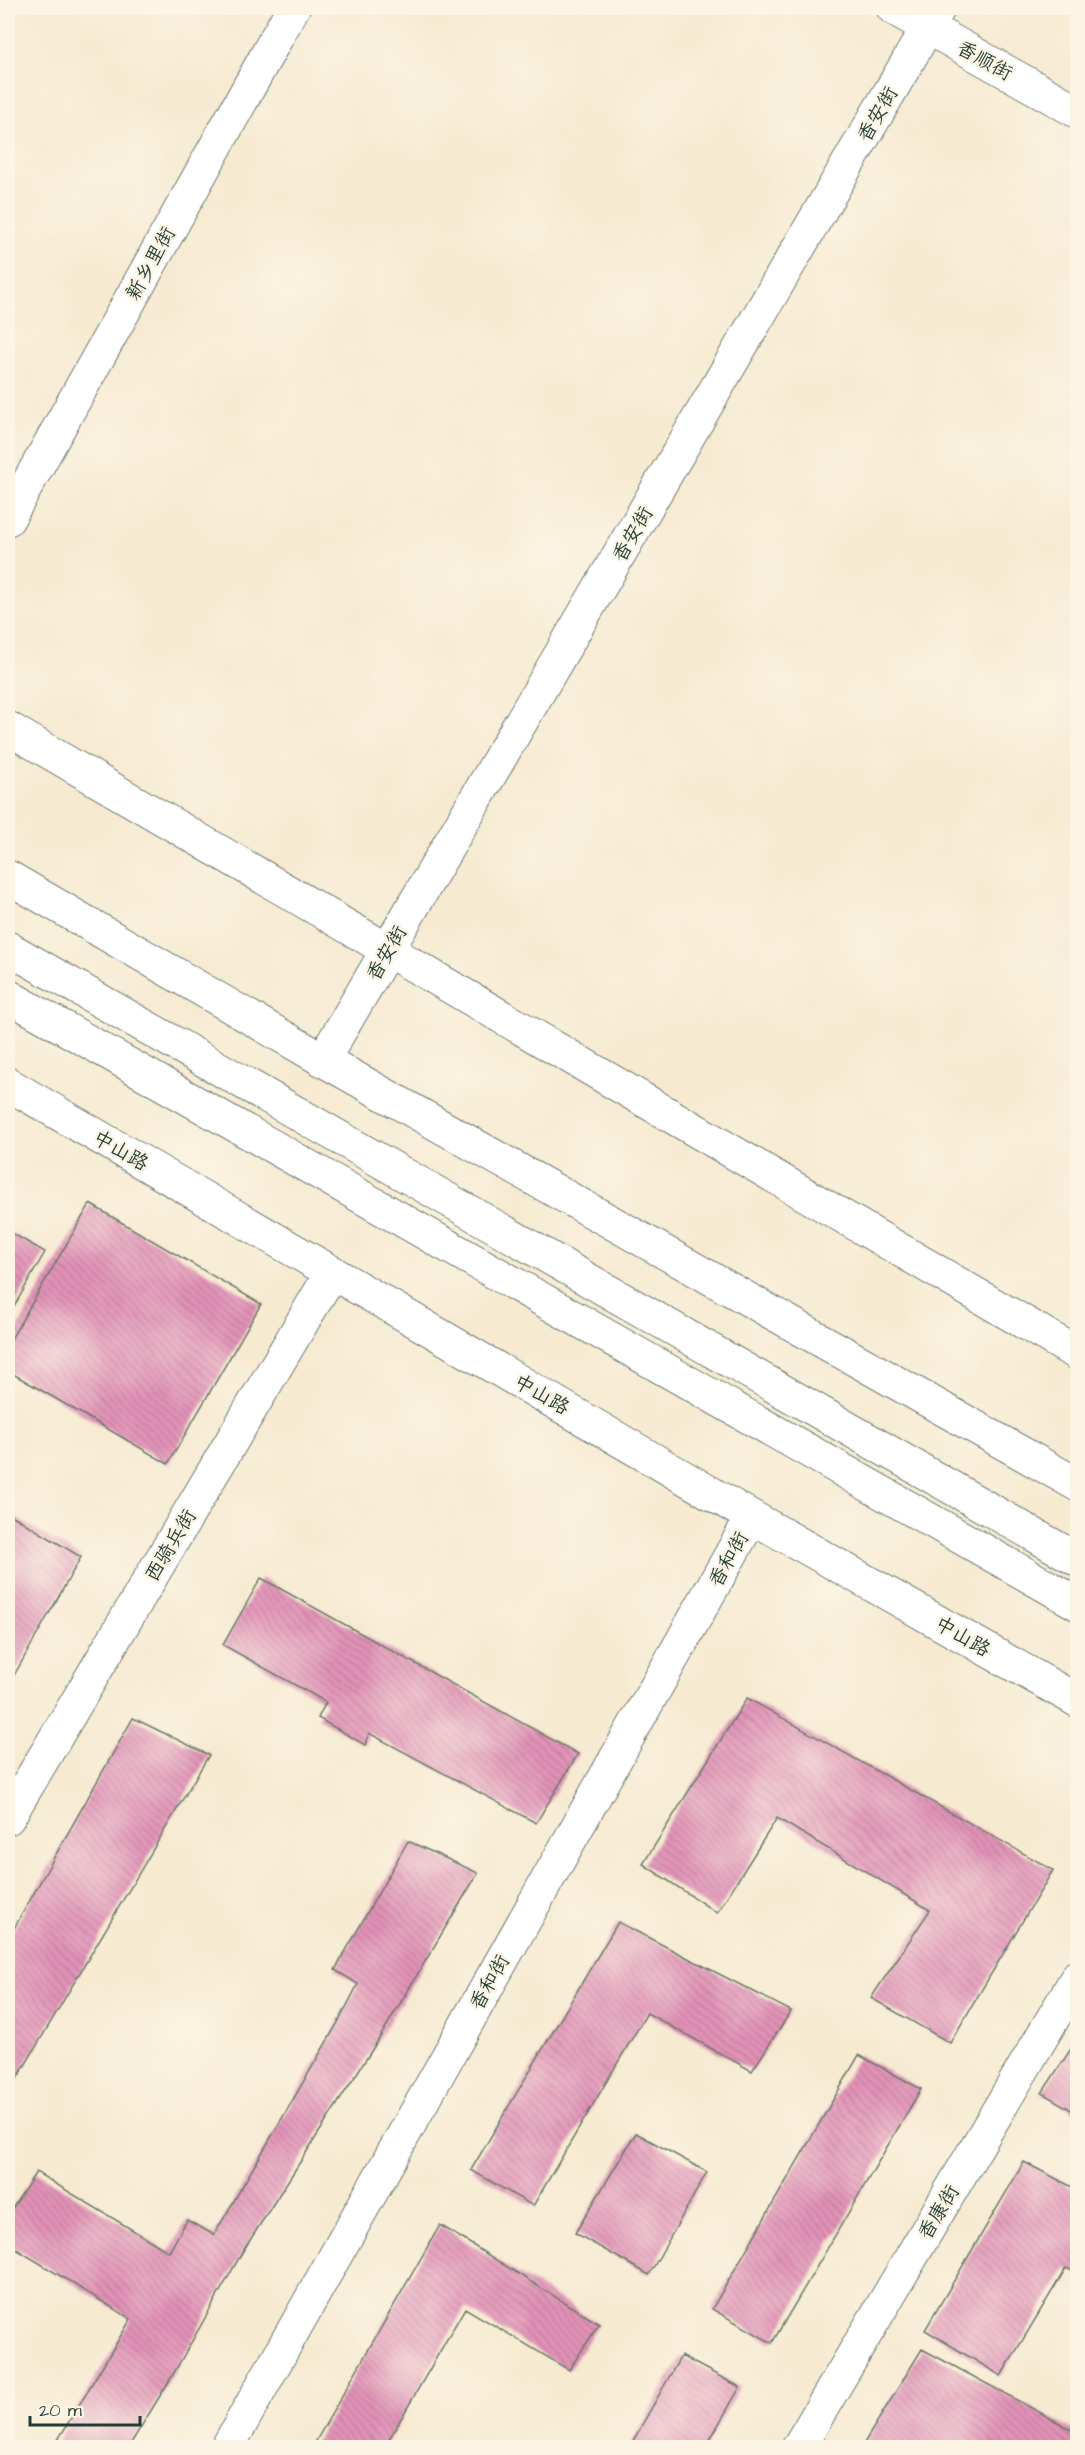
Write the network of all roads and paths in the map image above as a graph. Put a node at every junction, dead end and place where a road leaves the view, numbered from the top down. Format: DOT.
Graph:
graph roads {
  1 [pos="293,8"];
  2 [pos="893,8"];
  3 [pos="933,18"];
  4 [pos="1077,112"];
  5 [pos="8,519"];
  6 [pos="8,728"];
  7 [pos="8,877"];
  8 [pos="8,948"];
  9 [pos="388,950"];
  10 [pos="8,996"];
  11 [pos="323,1060"];
  12 [pos="8,1084"];
  13 [pos="332,1272"];
  14 [pos="1077,1354"];
  15 [pos="1077,1485"];
  16 [pos="752,1517"];
  17 [pos="1077,1560"];
  18 [pos="1077,1604"];
  19 [pos="1077,1701"];
  20 [pos="8,1818"];
  21 [pos="1077,1976"];
  22 [pos="227,2448"];
  23 [pos="798,2448"];
  1 -- 5 [label="main road, 新乡里街"];
  2 -- 3 [label="main road, 香顺街"];
  3 -- 4 [label="main road, 香顺街"];
  3 -- 9 [label="main road, 香安街"];
  6 -- 9 [label="main road"];
  7 -- 11 [label="main road"];
  8 -- 17 [label="main road"];
  9 -- 11 [label="main road, 香安街"];
  9 -- 14 [label="main road"];
  10 -- 18 [label="main road"];
  11 -- 15 [label="main road"];
  12 -- 13 [label="main road, 中山路"];
  13 -- 16 [label="main road, 中山路"];
  13 -- 20 [label="main road, 西骑兵街"];
  16 -- 19 [label="main road, 中山路"];
  16 -- 22 [label="main road, 香和街"];
  21 -- 23 [label="main road, 香康街"];
}
